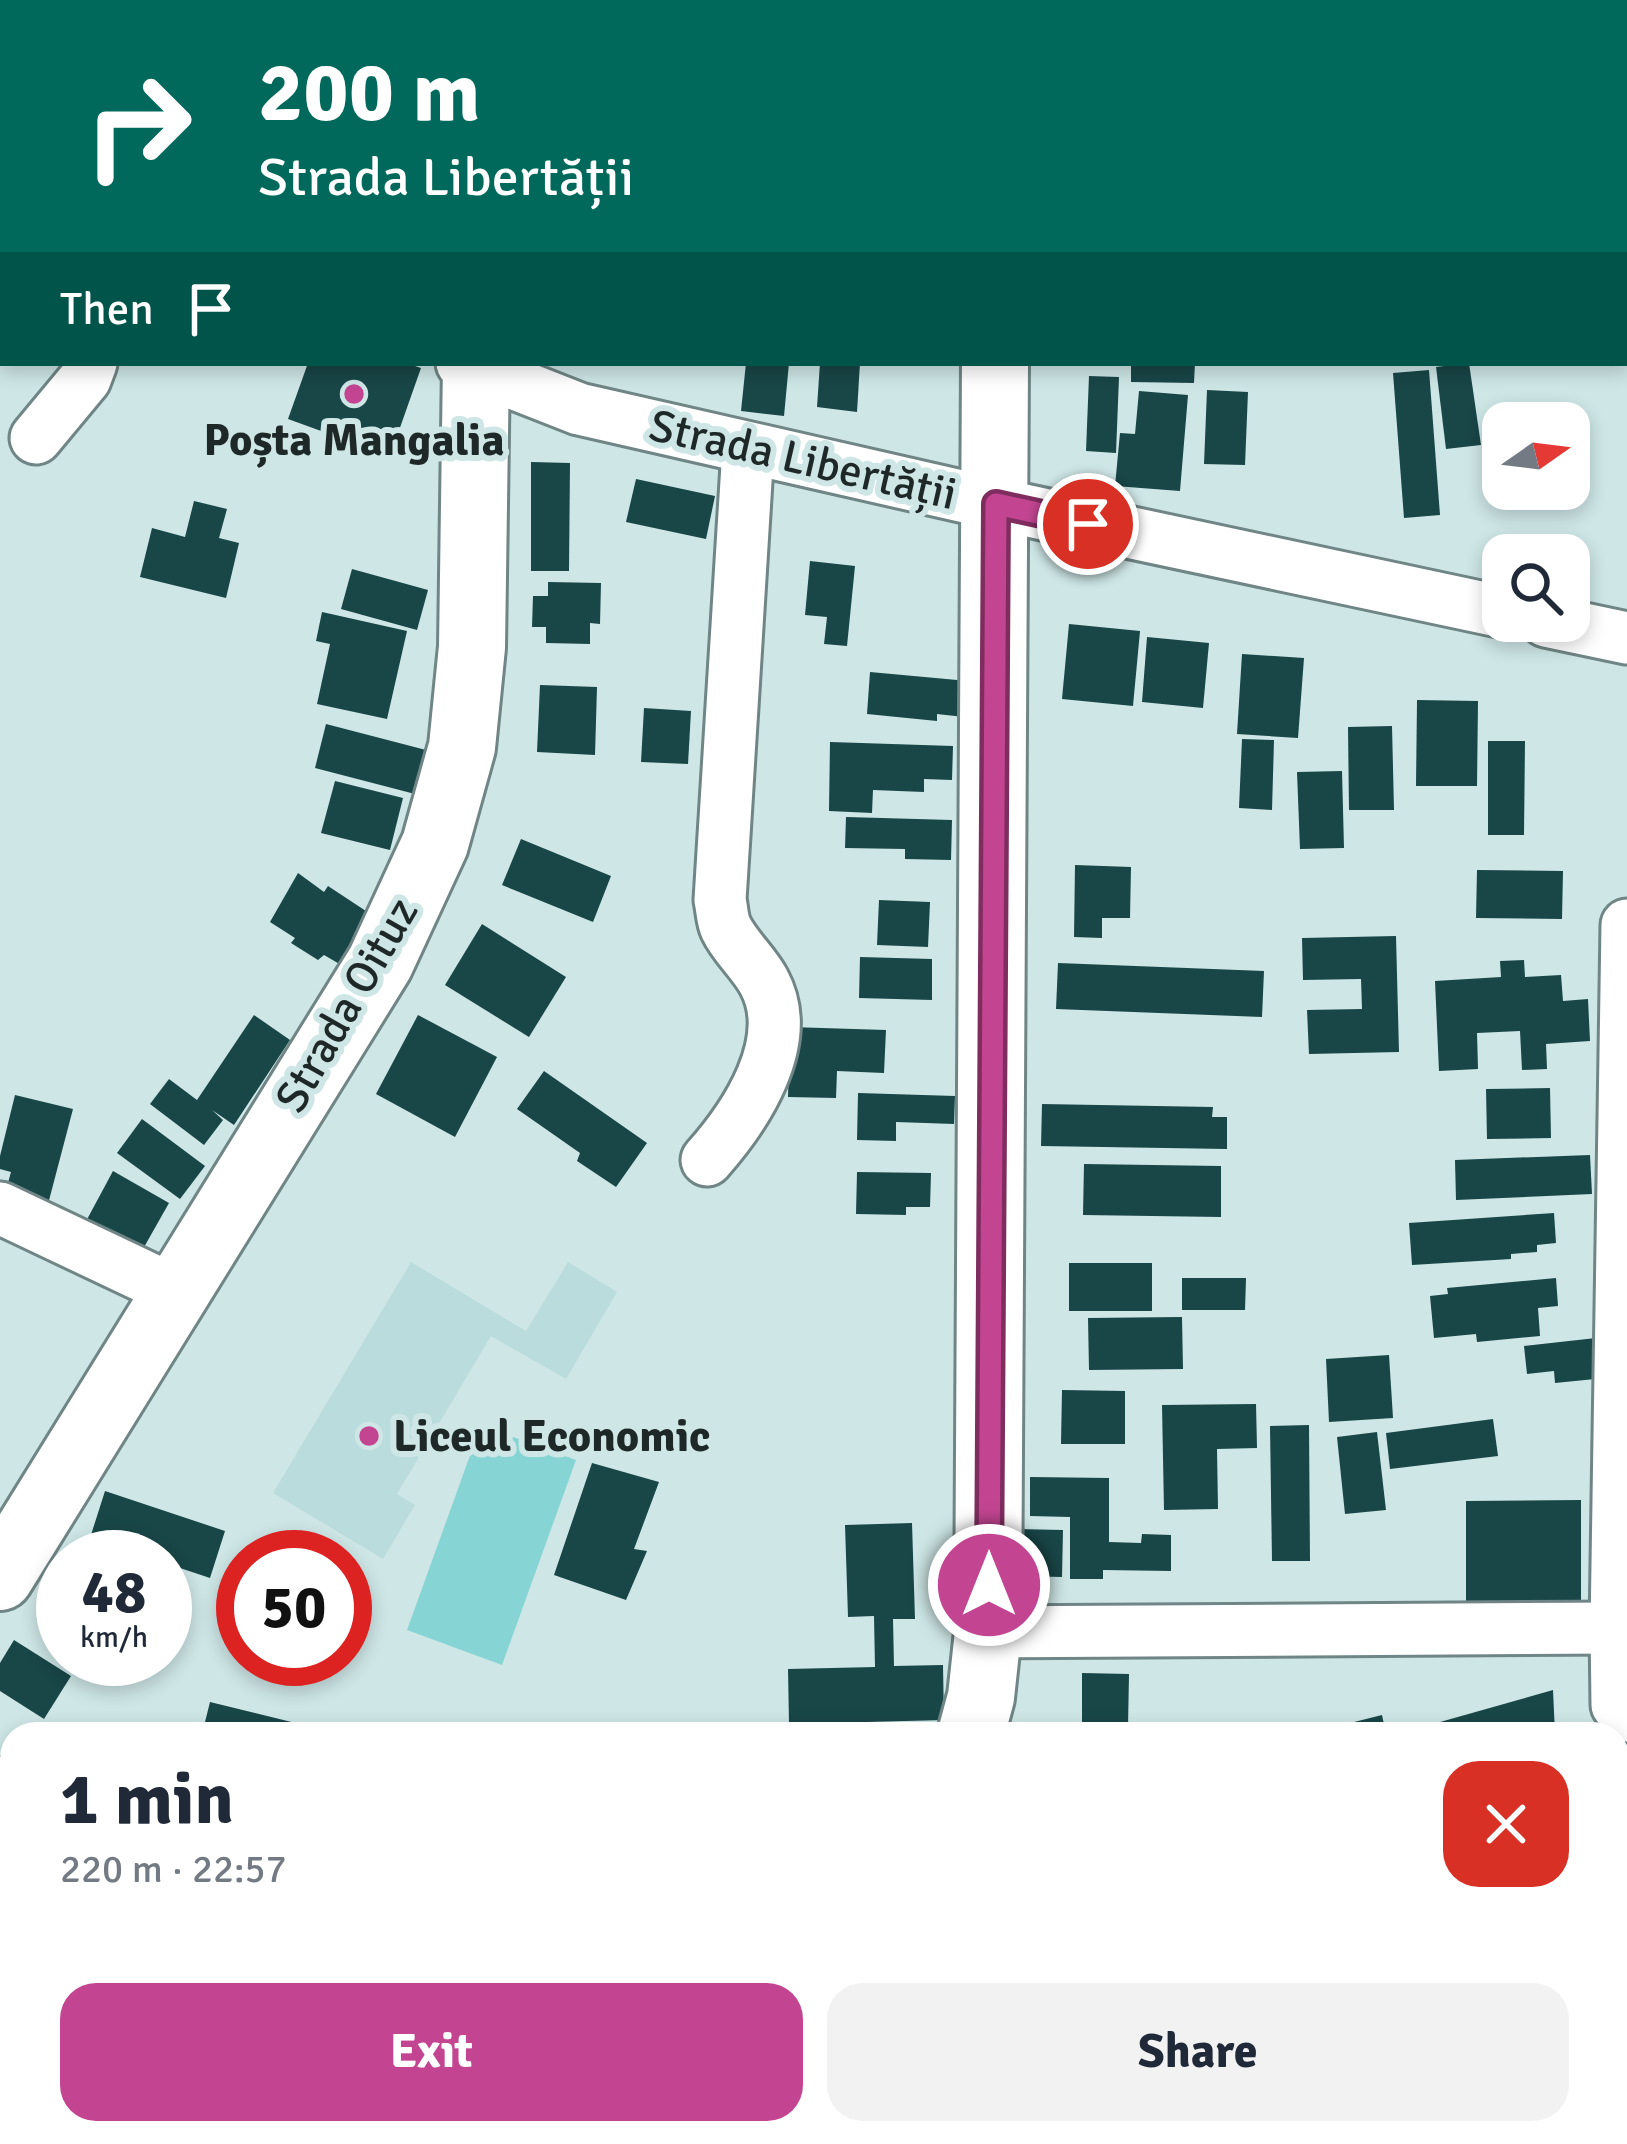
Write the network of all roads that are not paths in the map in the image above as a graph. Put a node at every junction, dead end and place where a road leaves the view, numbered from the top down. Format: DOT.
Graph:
graph roads {
  1 [pos="90,366"];
  2 [pos="472,366"];
  3 [pos="474,366"];
  4 [pos="995,366"];
  5 [pos="36,438"];
  6 [pos="748,449"];
  7 [pos="996,504"];
  8 [pos="1482,608"];
  9 [pos="1590,630"];
  10 [pos="1627,638"];
  11 [pos="1627,925"];
  12 [pos="706,1160"];
  13 [pos="0,1208"];
  14 [pos="175,1291"];
  15 [pos="1624,1405"];
  16 [pos="0,1577"];
  17 [pos="1616,1628"];
  18 [pos="988,1632"];
  19 [pos="1627,1716"];
  20 [pos="974,1722"];
  1 -- 5 [label="street"];
  2 -- 14 [label="main road, Strada Oituz"];
  3 -- 6 [label="street, Strada Libertății"];
  4 -- 7 [label="main road"];
  6 -- 7 [label="street, Strada Libertății"];
  6 -- 12 [label="street"];
  7 -- 8 [label="street, Strada Libertății"];
  7 -- 18 [label="main road"];
  9 -- 10 [label="street"];
  11 -- 15 [label="street"];
  13 -- 14 [label="street"];
  14 -- 16 [label="main road, Strada Oituz"];
  15 -- 17 [label="street"];
  17 -- 18 [label="street"];
  17 -- 19 [label="street"];
  18 -- 20 [label="main road"];
}
